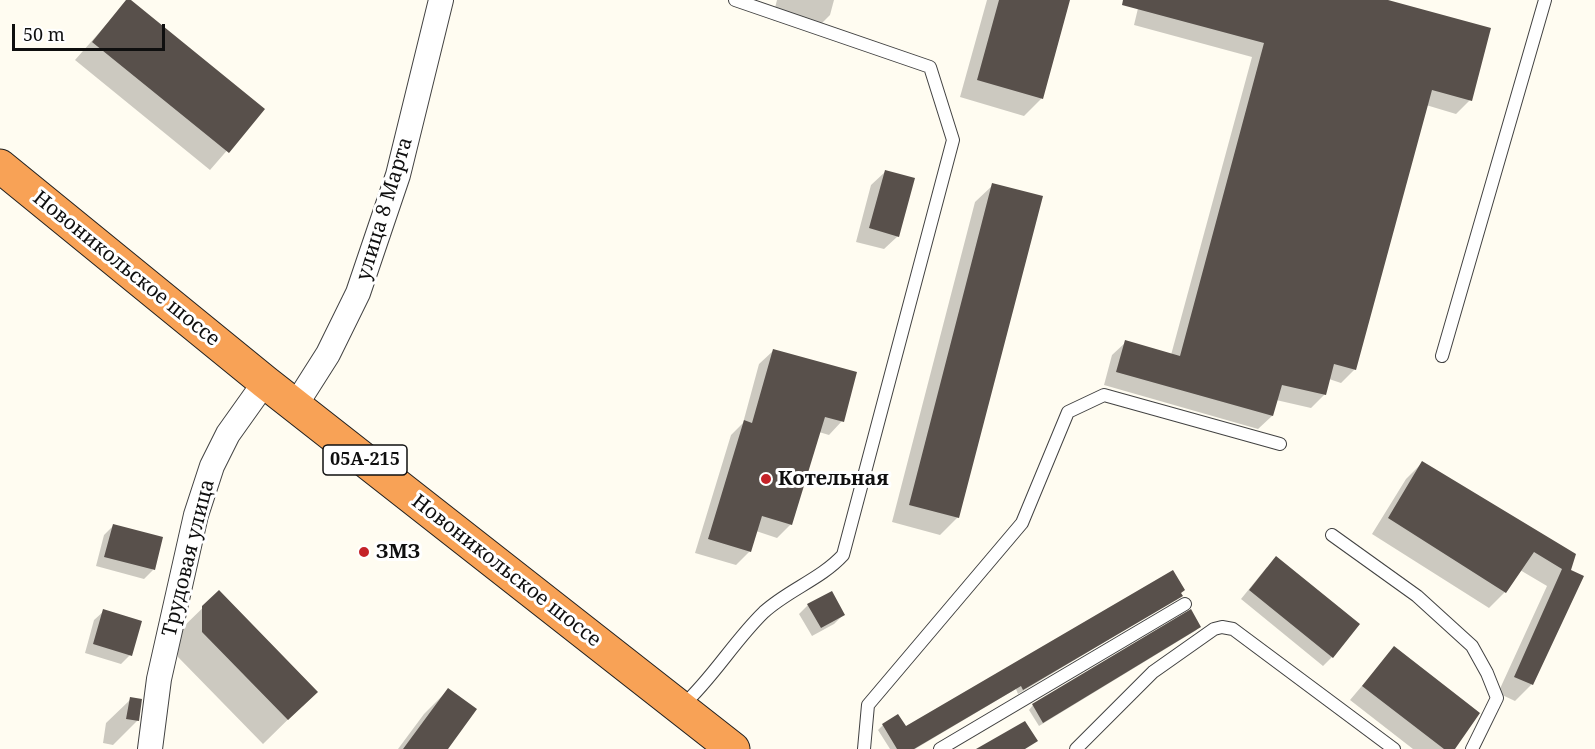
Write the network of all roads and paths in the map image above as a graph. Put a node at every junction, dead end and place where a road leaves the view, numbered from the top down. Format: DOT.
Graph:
graph roads {
  1 [pos="441,0"];
  2 [pos="735,0"];
  3 [pos="1545,0"];
  4 [pos="0,166"];
  5 [pos="1442,356"];
  6 [pos="265,382"];
  7 [pos="295,406"];
  8 [pos="1280,444"];
  9 [pos="1332,535"];
  10 [pos="1185,604"];
  11 [pos="681,707"];
  12 [pos="150,749"];
  13 [pos="733,749"];
  14 [pos="864,749"];
  15 [pos="939,749"];
  16 [pos="1076,749"];
  17 [pos="1394,749"];
  18 [pos="1472,749"];
  1 -- 7 [label="street, улица 8 Марта"];
  2 -- 11 [label="lane"];
  3 -- 5 [label="lane"];
  4 -- 6 [label="highway, Новоникольское шоссе / 05А-215"];
  6 -- 7 [label="highway, Новоникольское шоссе / 05А-215"];
  6 -- 12 [label="street, Трудовая улица"];
  7 -- 11 [label="highway, Новоникольское шоссе / 05А-215"];
  8 -- 14 [label="lane"];
  9 -- 18 [label="lane"];
  10 -- 15 [label="lane"];
  11 -- 13 [label="highway, Новоникольское шоссе / 05А-215"];
  16 -- 17 [label="lane"];
}
